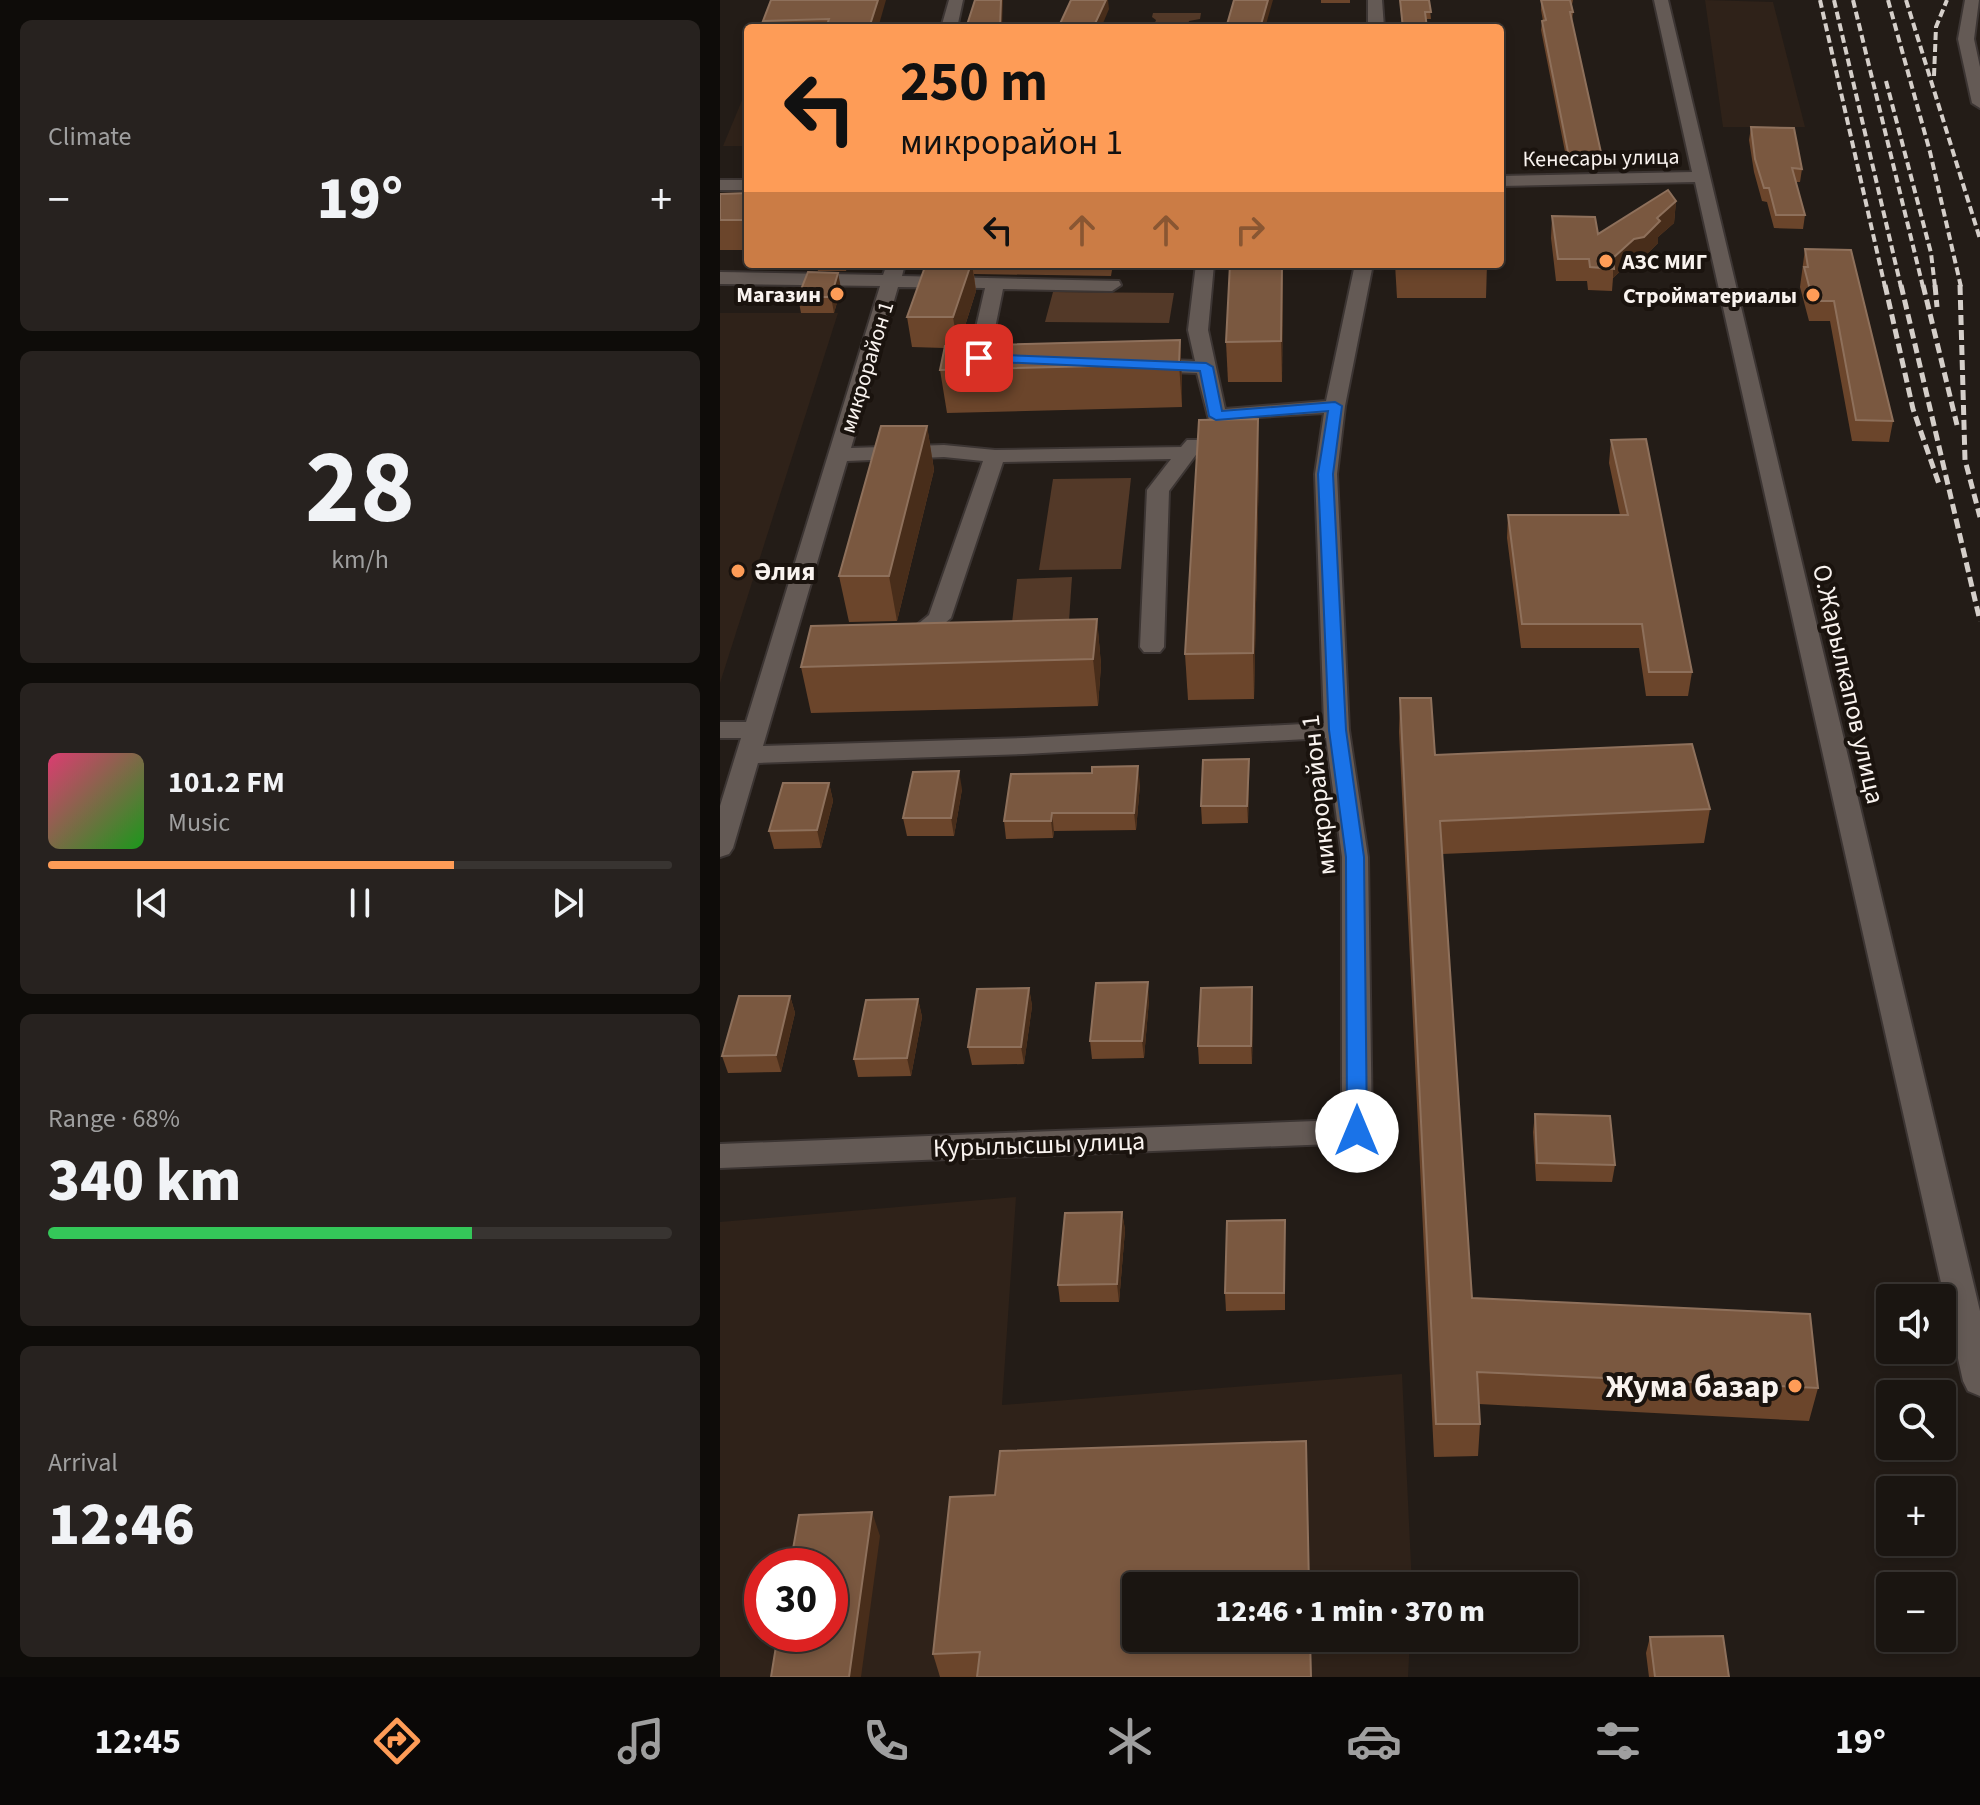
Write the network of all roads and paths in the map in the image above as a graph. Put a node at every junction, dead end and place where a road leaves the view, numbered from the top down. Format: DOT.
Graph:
graph roads {
  1 [pos="956,0"];
  2 [pos="1375,0"];
  3 [pos="1661,0"];
  4 [pos="1972,0"];
  5 [pos="950,24"];
  6 [pos="1376,24"];
  7 [pos="1980,103"];
  8 [pos="1703,177"];
  9 [pos="1504,181"];
  10 [pos="720,185"];
  11 [pos="744,185"];
  12 [pos="1205,268"];
  13 [pos="1363,268"];
  14 [pos="894,272"];
  15 [pos="720,278"];
  16 [pos="995,284"];
  17 [pos="1112,285"];
  18 [pos="1024,360"];
  19 [pos="1130,364"];
  20 [pos="1206,367"];
  21 [pos="1335,406"];
  22 [pos="1216,416"];
  23 [pos="1187,453"];
  24 [pos="840,455"];
  25 [pos="995,456"];
  26 [pos="932,647"];
  27 [pos="1152,647"];
  28 [pos="720,730"];
  29 [pos="756,730"];
  30 [pos="1337,730"];
  31 [pos="748,755"];
  32 [pos="720,848"];
  33 [pos="1357,1131"];
  34 [pos="720,1156"];
  35 [pos="1972,1305"];
  36 [pos="1980,1381"];
  1 -- 5 [label="street"];
  2 -- 6 [label="street"];
  3 -- 8 [label="street, О.Жарылкапов улица"];
  4 -- 7 [label="street"];
  8 -- 9 [label="street, Кенесары улица"];
  8 -- 35 [label="street, О.Жарылкапов улица"];
  10 -- 11 [label="street"];
  12 -- 20 [label="street"];
  13 -- 21 [label="street, микрорайон 1"];
  14 -- 15 [label="street, микрорайон 1"];
  14 -- 16 [label="street, микрорайон 1"];
  14 -- 24 [label="street, микрорайон 1"];
  16 -- 17 [label="street, микрорайон 1"];
  16 -- 18 [label="street"];
  19 -- 20 [label="street"];
  20 -- 22 [label="street"];
  21 -- 22 [label="street"];
  21 -- 30 [label="street, микрорайон 1"];
  22 -- 23 [label="street"];
  23 -- 25 [label="street, микрорайон 1"];
  23 -- 27 [label="street"];
  24 -- 25 [label="street, микрорайон 1"];
  24 -- 29 [label="street, микрорайон 1"];
  25 -- 26 [label="street"];
  28 -- 29 [label="street"];
  29 -- 31 [label="street, микрорайон 1"];
  30 -- 31 [label="street"];
  30 -- 33 [label="street, микрорайон 1"];
  31 -- 32 [label="street, микрорайон 1"];
  33 -- 34 [label="street, Курылысшы улица"];
  35 -- 36 [label="street, О.Жарылкапов улица"];
}
